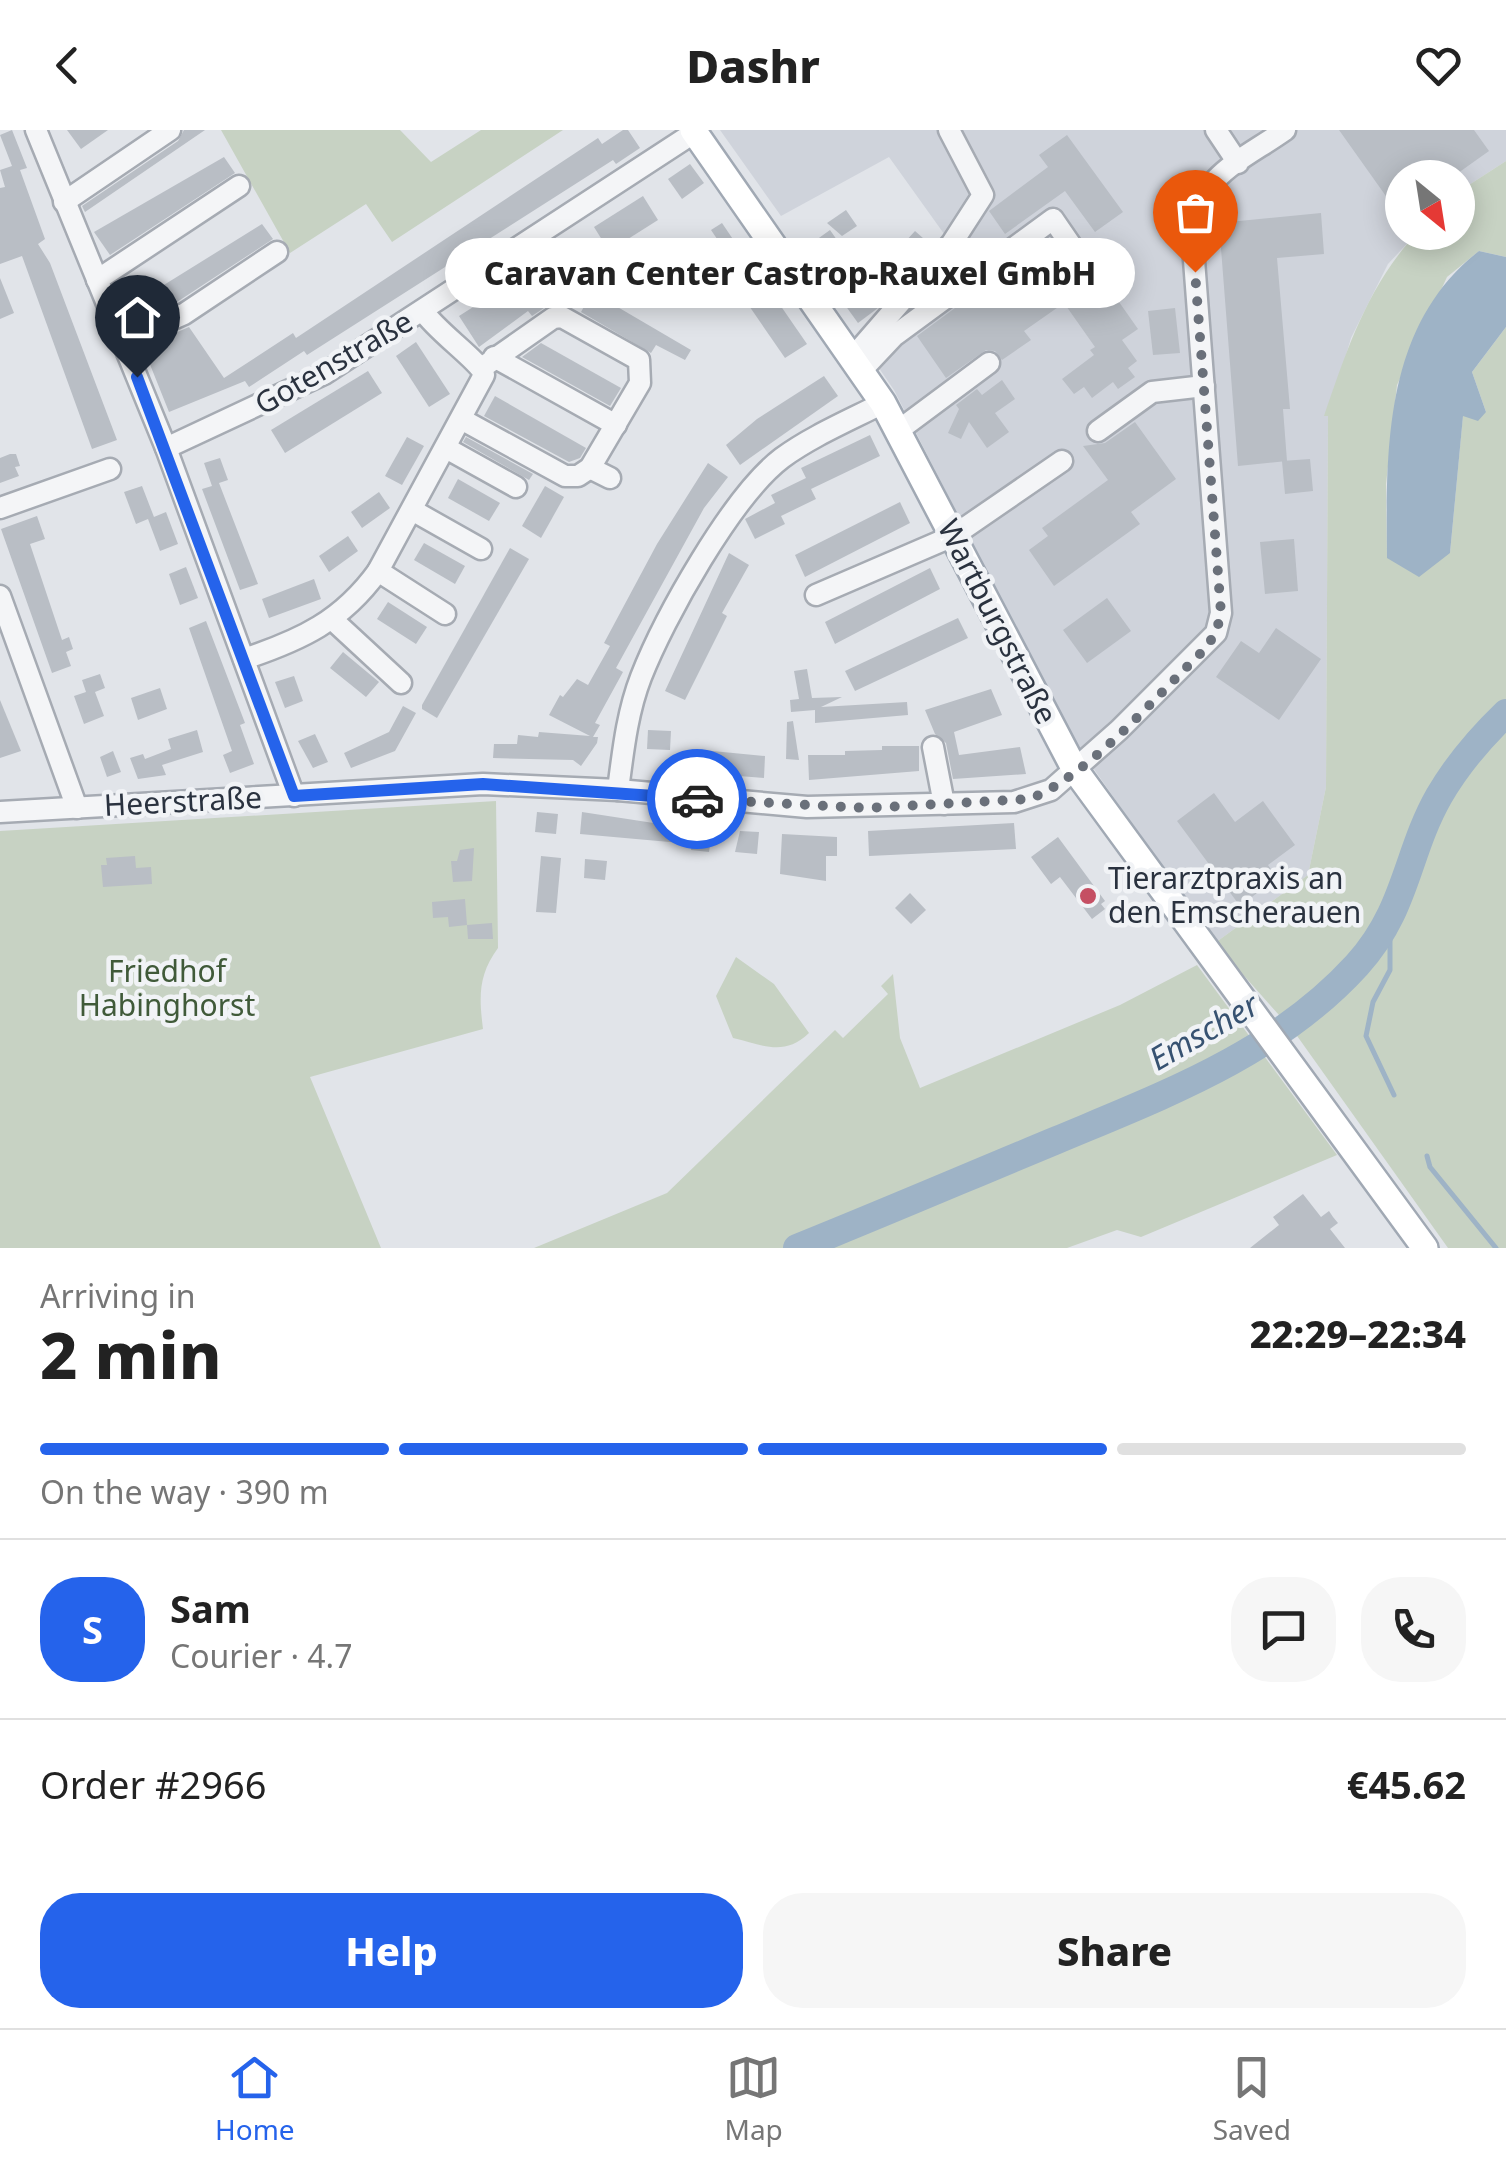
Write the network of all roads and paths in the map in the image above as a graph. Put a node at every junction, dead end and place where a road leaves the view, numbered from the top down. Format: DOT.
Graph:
graph roads {
  1 [pos="36,130"];
  2 [pos="170,130"];
  3 [pos="949,130"];
  4 [pos="1216,130"];
  5 [pos="1285,130"];
  6 [pos="694,131"];
  7 [pos="1261,137"];
  8 [pos="1238,162"];
  9 [pos="239,186"];
  10 [pos="64,202"];
  11 [pos="277,252"];
  12 [pos="97,280"];
  13 [pos="1097,283"];
  14 [pos="423,311"];
  15 [pos="123,342"];
  16 [pos="488,362"];
  17 [pos="989,363"];
  18 [pos="858,364"];
  19 [pos="1204,386"];
  20 [pos="883,403"];
  21 [pos="461,419"];
  22 [pos="616,425"];
  23 [pos="899,430"];
  24 [pos="1098,431"];
  25 [pos="166,448"];
  26 [pos="446,448"];
  27 [pos="1062,461"];
  28 [pos="590,468"];
  29 [pos="110,469"];
  30 [pos="610,478"];
  31 [pos="516,487"];
  32 [pos="0,508"];
  33 [pos="412,510"];
  34 [pos="953,536"];
  35 [pos="482,549"];
  36 [pos="378,571"];
  37 [pos="816,595"];
  38 [pos="0,596"];
  39 [pos="445,614"];
  40 [pos="334,620"];
  41 [pos="244,660"];
  42 [pos="401,683"];
  43 [pos="934,746"];
  44 [pos="1074,770"];
  45 [pos="618,790"];
  46 [pos="294,796"];
  47 [pos="944,804"];
  48 [pos="77,808"];
  49 [pos="0,812"];
  50 [pos="1424,1248"];
  1 -- 10 [label="street"];
  2 -- 10 [label="street"];
  3 -- 18 [label="street"];
  4 -- 8 [label="street"];
  5 -- 7 [label="street, Heerstraße"];
  6 -- 14 [label="street, Gotenstraße"];
  6 -- 18 [label="main road, Wartburgstraße"];
  7 -- 8 [label="street, Heerstraße"];
  8 -- 19 [label="street, Heerstraße"];
  9 -- 12 [label="street"];
  10 -- 12 [label="street"];
  11 -- 15 [label="street"];
  12 -- 15 [label="street"];
  13 -- 18 [label="street"];
  14 -- 16 [label="street"];
  14 -- 25 [label="street, Gotenstraße"];
  15 -- 25 [label="street"];
  16 -- 21 [label="street"];
  16 -- 22 [label="street"];
  16 -- 22 [label="street"];
  17 -- 23 [label="street"];
  18 -- 20 [label="main road, Wartburgstraße"];
  19 -- 24 [label="street"];
  19 -- 44 [label="street, Heerstraße"];
  20 -- 23 [label="main road, Wartburgstraße"];
  20 -- 45 [label="street"];
  21 -- 26 [label="street"];
  21 -- 28 [label="street"];
  22 -- 28 [label="street"];
  23 -- 34 [label="main road, Wartburgstraße"];
  25 -- 41 [label="street"];
  26 -- 31 [label="street"];
  26 -- 33 [label="street"];
  27 -- 34 [label="street"];
  28 -- 30 [label="street"];
  29 -- 32 [label="street"];
  33 -- 35 [label="street"];
  33 -- 36 [label="street"];
  34 -- 37 [label="street"];
  34 -- 44 [label="main road, Wartburgstraße"];
  36 -- 39 [label="street"];
  36 -- 40 [label="street"];
  38 -- 48 [label="street"];
  40 -- 41 [label="street"];
  40 -- 42 [label="street"];
  41 -- 46 [label="street"];
  43 -- 47 [label="street"];
  44 -- 47 [label="street, Heerstraße"];
  44 -- 50 [label="main road, Wartburgstraße"];
  45 -- 46 [label="street, Heerstraße"];
  45 -- 47 [label="street, Heerstraße"];
  46 -- 48 [label="street, Heerstraße"];
  48 -- 49 [label="street, Heerstraße"];
}
